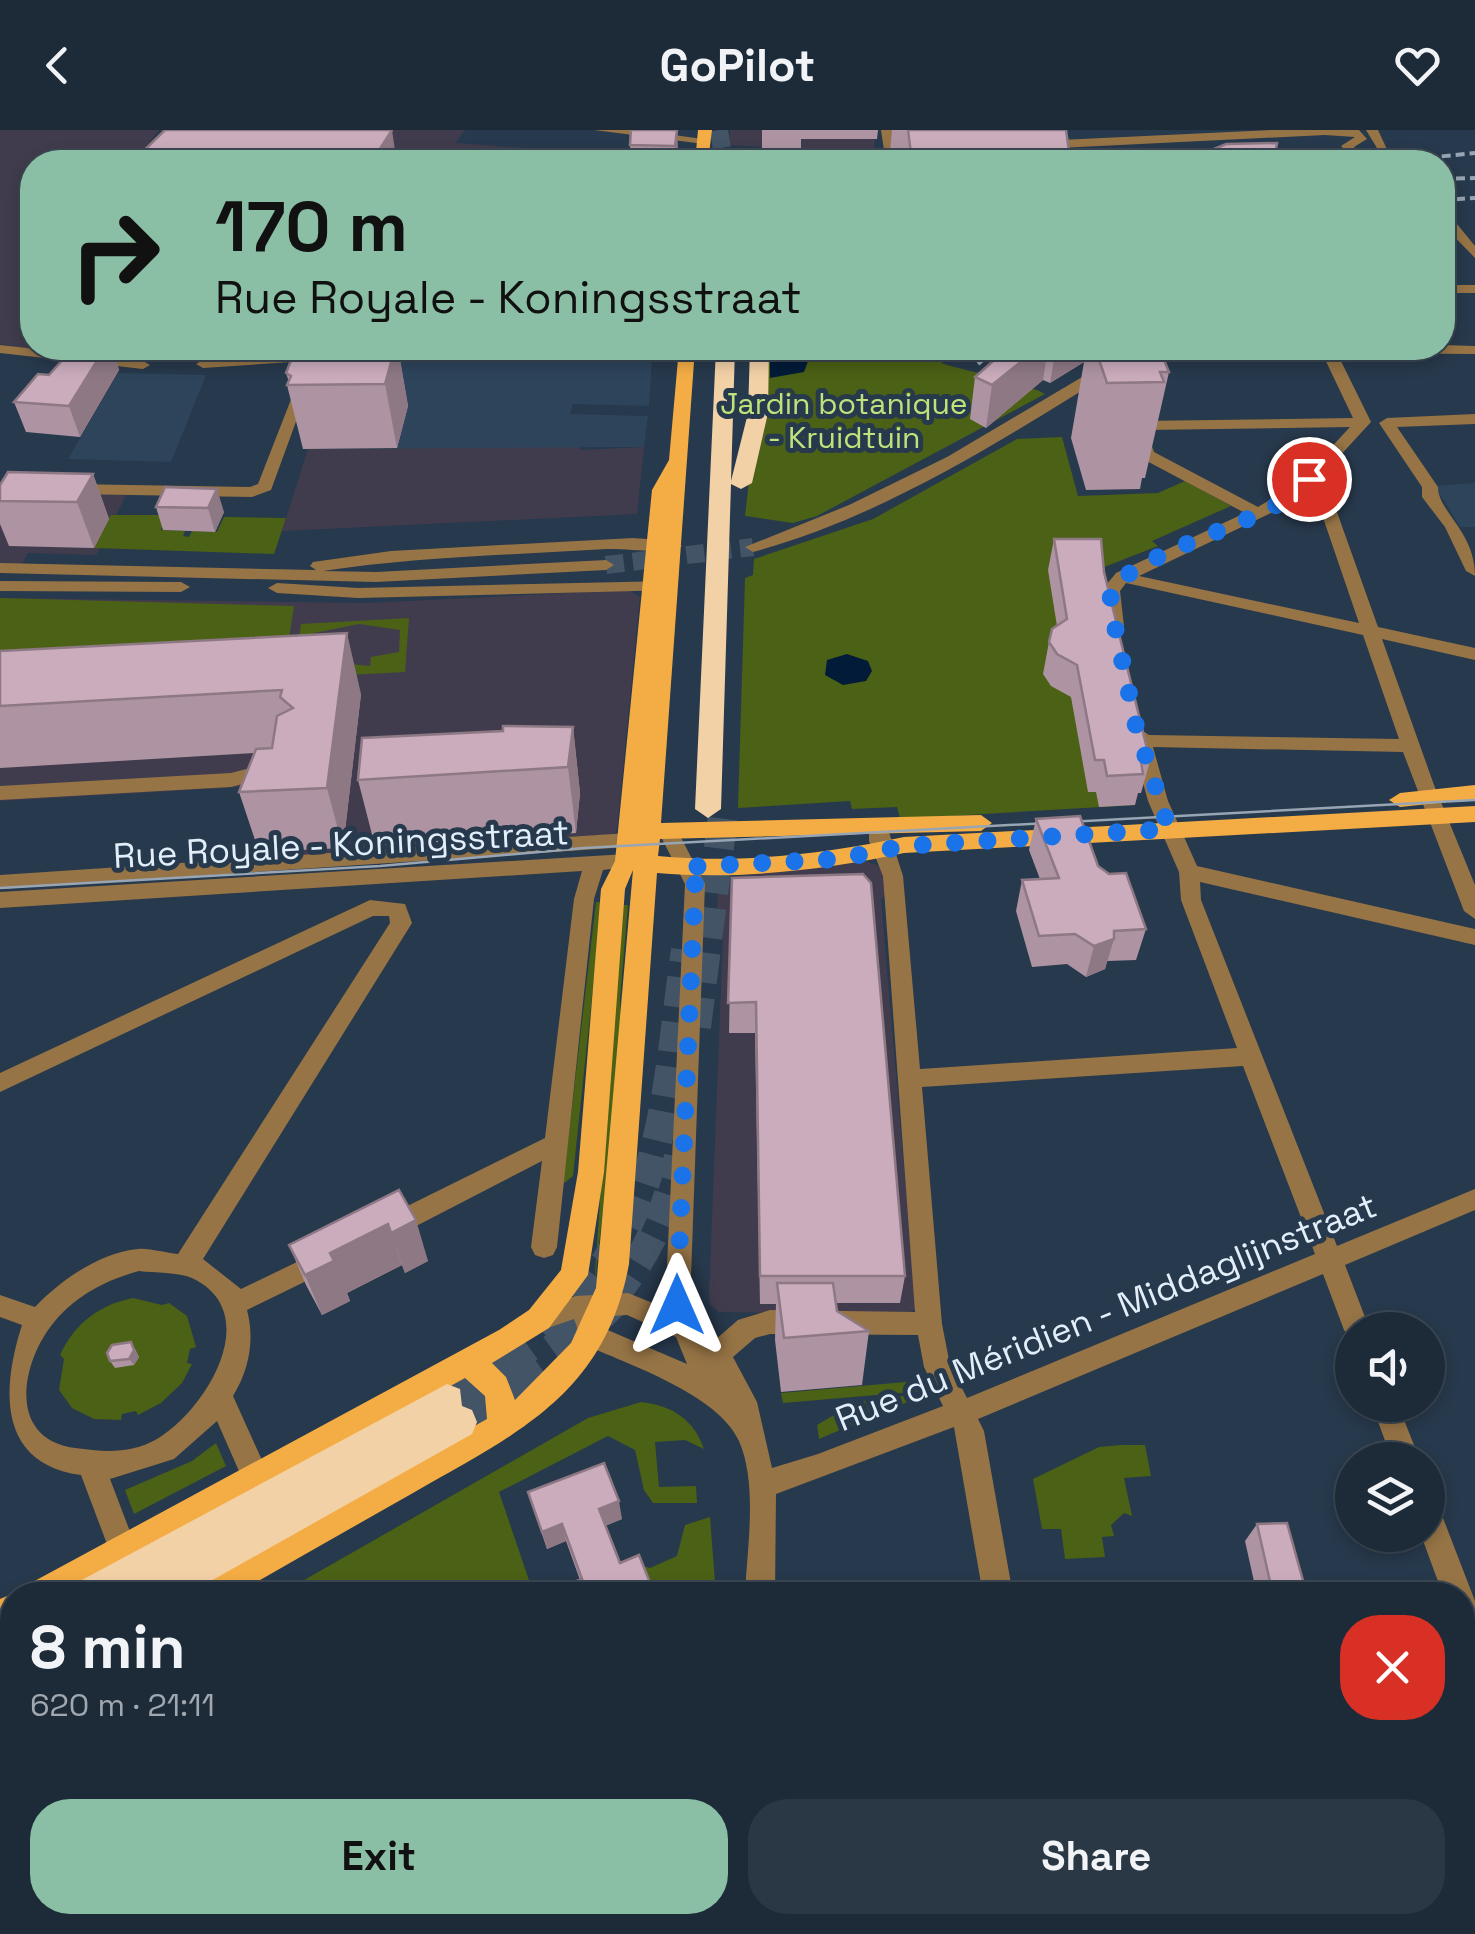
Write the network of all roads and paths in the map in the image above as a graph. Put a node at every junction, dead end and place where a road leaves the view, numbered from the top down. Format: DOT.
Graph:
graph roads {
  1 [pos="600,130"];
  2 [pos="1365,133"];
  3 [pos="704,135"];
  4 [pos="1226,136"];
  5 [pos="1080,141"];
  6 [pos="1055,150"];
  7 [pos="1353,150"];
  8 [pos="1455,238"];
  9 [pos="1475,254"];
  10 [pos="117,360"];
  11 [pos="247,360"];
  12 [pos="322,360"];
  13 [pos="698,360"];
  14 [pos="700,360"];
  15 [pos="742,360"];
  16 [pos="759,360"];
  17 [pos="1121,360"];
  18 [pos="1333,360"];
  19 [pos="203,364"];
  20 [pos="143,365"];
  21 [pos="1113,365"];
  22 [pos="1127,380"];
  23 [pos="1475,419"];
  24 [pos="1363,422"];
  25 [pos="740,483"];
  26 [pos="1305,485"];
  27 [pos="58,488"];
  28 [pos="1256,512"];
  29 [pos="665,544"];
  30 [pos="753,547"];
  31 [pos="606,566"];
  32 [pos="0,568"];
  33 [pos="1475,571"];
  34 [pos="280,576"];
  35 [pos="376,577"];
  36 [pos="1122,577"];
  37 [pos="661,585"];
  38 [pos="0,586"];
  39 [pos="258,586"];
  40 [pos="1373,635"];
  41 [pos="1120,650"];
  42 [pos="1475,654"];
  43 [pos="1132,707"];
  44 [pos="1142,741"];
  45 [pos="1412,746"];
  46 [pos="296,767"];
  47 [pos="1475,792"];
  48 [pos="0,793"];
  49 [pos="1434,805"];
  50 [pos="1475,814"];
  51 [pos="1166,821"];
  52 [pos="881,839"];
  53 [pos="644,845"];
  54 [pos="685,867"];
  55 [pos="380,868"];
  56 [pos="592,869"];
  57 [pos="1189,872"];
  58 [pos="0,882"];
  59 [pos="0,900"];
  60 [pos="376,906"];
  61 [pos="1475,911"];
  62 [pos="1475,936"];
  63 [pos="1252,1056"];
  64 [pos="908,1078"];
  65 [pos="0,1083"];
  66 [pos="556,1144"];
  67 [pos="1475,1198"];
  68 [pos="544,1247"];
  69 [pos="1329,1258"];
  70 [pos="186,1263"];
  71 [pos="574,1275"];
  72 [pos="235,1304"];
  73 [pos="594,1304"];
  74 [pos="0,1306"];
  75 [pos="1349,1312"];
  76 [pos="34,1318"];
  77 [pos="539,1318"];
  78 [pos="929,1324"];
  79 [pos="685,1329"];
  80 [pos="592,1336"];
  81 [pos="715,1356"];
  82 [pos="464,1364"];
  83 [pos="711,1392"];
  84 [pos="220,1400"];
  85 [pos="960,1412"];
  86 [pos="6,1416"];
  87 [pos="502,1426"];
  88 [pos="753,1436"];
  89 [pos="91,1466"];
  90 [pos="256,1478"];
  91 [pos="762,1484"];
  92 [pos="123,1550"];
  93 [pos="1442,1552"];
  94 [pos="64,1582"];
  95 [pos="119,1582"];
  96 [pos="170,1582"];
  97 [pos="225,1582"];
  98 [pos="760,1582"];
  99 [pos="996,1582"];
  100 [pos="1453,1582"];
  1 -- 3 [label="street"];
  2 -- 4 [label="street"];
  2 -- 7 [label="street"];
  4 -- 5 [label="street"];
  5 -- 6 [label="street"];
  8 -- 9 [label="street"];
  10 -- 20 [label="street"];
  11 -- 19 [label="street"];
  12 -- 27 [label="street"];
  13 -- 29 [label="main road"];
  14 -- 25 [label="highway"];
  15 -- 25 [label="highway"];
  16 -- 25 [label="highway"];
  17 -- 21 [label="street"];
  18 -- 24 [label="street"];
  21 -- 22 [label="street"];
  21 -- 30 [label="street"];
  23 -- 33 [label="street"];
  24 -- 26 [label="street"];
  24 -- 28 [label="street"];
  26 -- 28 [label="street"];
  26 -- 40 [label="street"];
  28 -- 36 [label="street"];
  29 -- 34 [label="street"];
  29 -- 37 [label="main road"];
  31 -- 35 [label="street"];
  32 -- 34 [label="street"];
  34 -- 35 [label="street"];
  35 -- 39 [label="street"];
  36 -- 40 [label="street"];
  36 -- 41 [label="street"];
  37 -- 39 [label="street"];
  37 -- 53 [label="main road"];
  38 -- 39 [label="street"];
  40 -- 42 [label="street"];
  40 -- 45 [label="street"];
  43 -- 44 [label="street"];
  44 -- 45 [label="street"];
  44 -- 51 [label="street"];
  45 -- 49 [label="street"];
  46 -- 48 [label="street"];
  47 -- 49 [label="main road, Rue Royale - Koningsstraat"];
  49 -- 50 [label="main road, Rue Royale - Koningsstraat"];
  49 -- 51 [label="main road, Rue Royale - Koningsstraat"];
  49 -- 61 [label="street"];
  51 -- 52 [label="main road, Rue Royale - Koningsstraat"];
  51 -- 57 [label="street"];
  52 -- 53 [label="main road, Rue Royale - Koningsstraat"];
  52 -- 54 [label="main road, Rue Royale - Koningsstraat"];
  52 -- 64 [label="street"];
  53 -- 54 [label="main road, Rue Royale - Koningsstraat"];
  53 -- 54 [label="street"];
  53 -- 55 [label="street, Rue Royale - Koningsstraat"];
  53 -- 56 [label="street, Rue Royale - Koningsstraat"];
  53 -- 71 [label="main road"];
  53 -- 73 [label="main road"];
  54 -- 79 [label="street"];
  55 -- 56 [label="street, Rue Royale - Koningsstraat"];
  55 -- 58 [label="street, Rue Royale - Koningsstraat"];
  55 -- 59 [label="street, Rue Royale - Koningsstraat"];
  55 -- 60 [label="street"];
  56 -- 66 [label="street"];
  57 -- 62 [label="street"];
  57 -- 63 [label="street"];
  60 -- 65 [label="street"];
  60 -- 70 [label="street"];
  63 -- 64 [label="street"];
  63 -- 69 [label="street"];
  64 -- 78 [label="street"];
  66 -- 68 [label="street"];
  66 -- 72 [label="street"];
  67 -- 69 [label="street, Rue du Méridien - Middaglijnstraat"];
  69 -- 75 [label="street"];
  69 -- 85 [label="street, Rue du Méridien - Middaglijnstraat"];
  70 -- 72 [label="street"];
  70 -- 76 [label="street"];
  71 -- 73 [label="street"];
  71 -- 77 [label="main road"];
  72 -- 84 [label="street"];
  73 -- 77 [label="street"];
  73 -- 79 [label="street"];
  73 -- 80 [label="main road"];
  74 -- 76 [label="street"];
  76 -- 86 [label="street"];
  77 -- 82 [label="main road"];
  78 -- 81 [label="street"];
  78 -- 85 [label="street"];
  79 -- 81 [label="street"];
  79 -- 83 [label="street"];
  80 -- 83 [label="street"];
  80 -- 87 [label="main road"];
  81 -- 88 [label="street"];
  82 -- 87 [label="main road"];
  82 -- 90 [label="main road"];
  83 -- 88 [label="street"];
  84 -- 89 [label="street"];
  84 -- 90 [label="street"];
  85 -- 91 [label="street, Rue du Méridien - Middaglijnstraat"];
  85 -- 99 [label="street"];
  86 -- 89 [label="street"];
  87 -- 97 [label="main road"];
  88 -- 91 [label="street"];
  89 -- 92 [label="street"];
  90 -- 92 [label="main road"];
  91 -- 98 [label="street"];
  92 -- 94 [label="main road"];
  93 -- 100 [label="street"];
  95 -- 96 [label="highway"];
}
